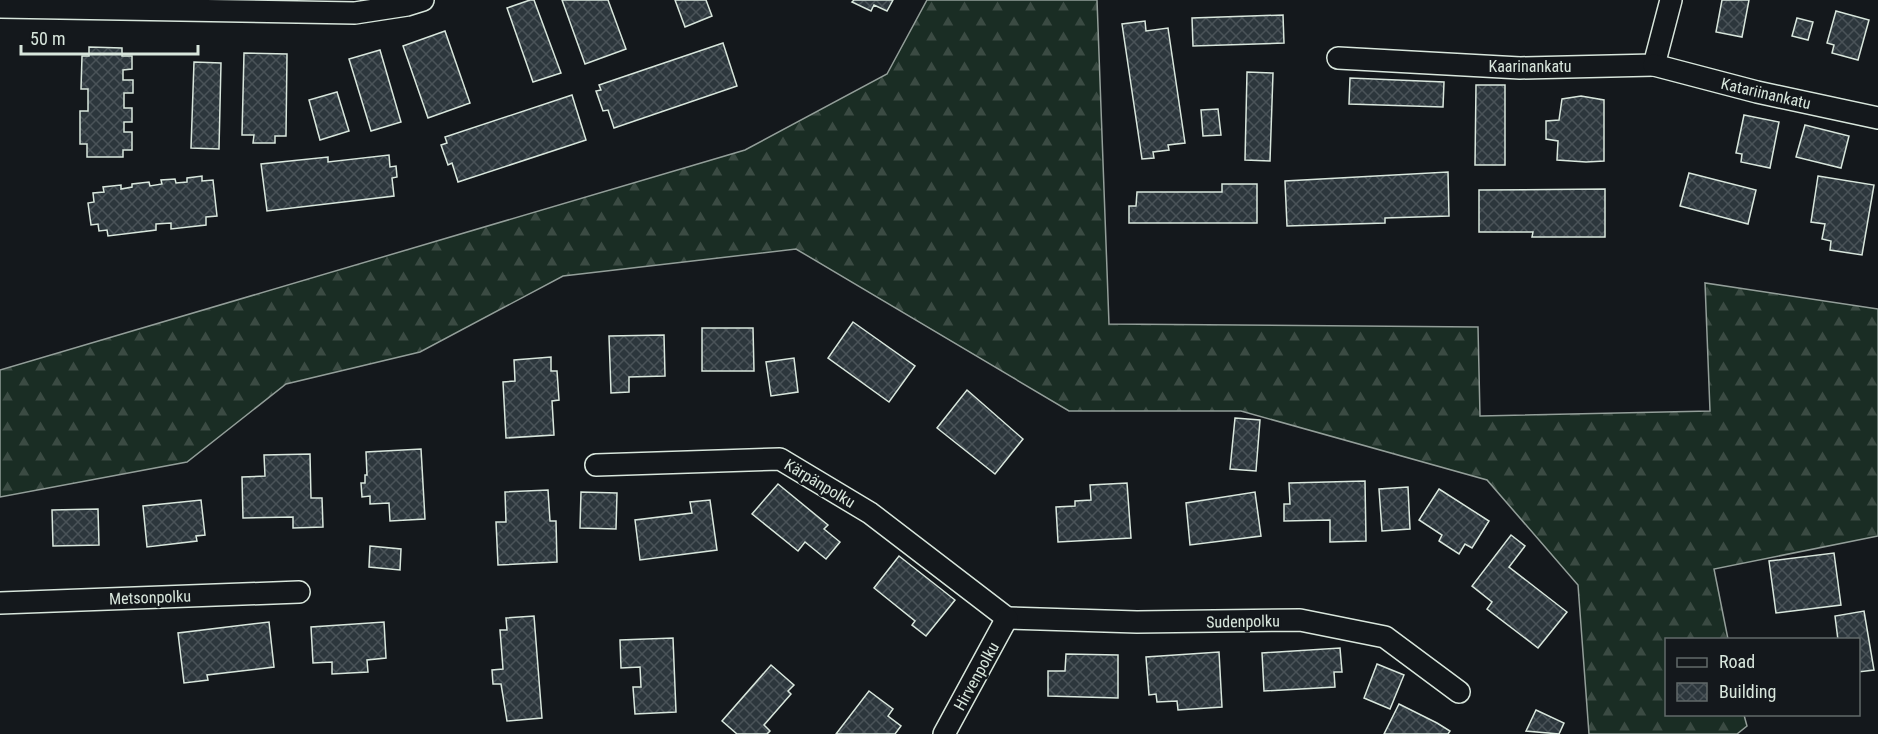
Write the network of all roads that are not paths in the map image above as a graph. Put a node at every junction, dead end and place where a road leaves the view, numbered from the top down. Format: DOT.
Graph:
graph roads {
  1 [pos="423,0"];
  2 [pos="1671,0"];
  3 [pos="0,7"];
  4 [pos="1338,58"];
  5 [pos="1654,65"];
  6 [pos="1878,118"];
  7 [pos="596,465"];
  8 [pos="299,592"];
  9 [pos="0,603"];
  10 [pos="1007,618"];
  11 [pos="1459,692"];
  12 [pos="944,734"];
  1 -- 3 [label="street"];
  2 -- 5 [label="street"];
  4 -- 5 [label="street, Kaarinankatu"];
  5 -- 6 [label="street, Katariinankatu"];
  7 -- 10 [label="street, Kärpänpolku"];
  8 -- 9 [label="street, Metsonpolku"];
  10 -- 11 [label="street, Sudenpolku"];
  10 -- 12 [label="street, Hirvenpolku"];
}
